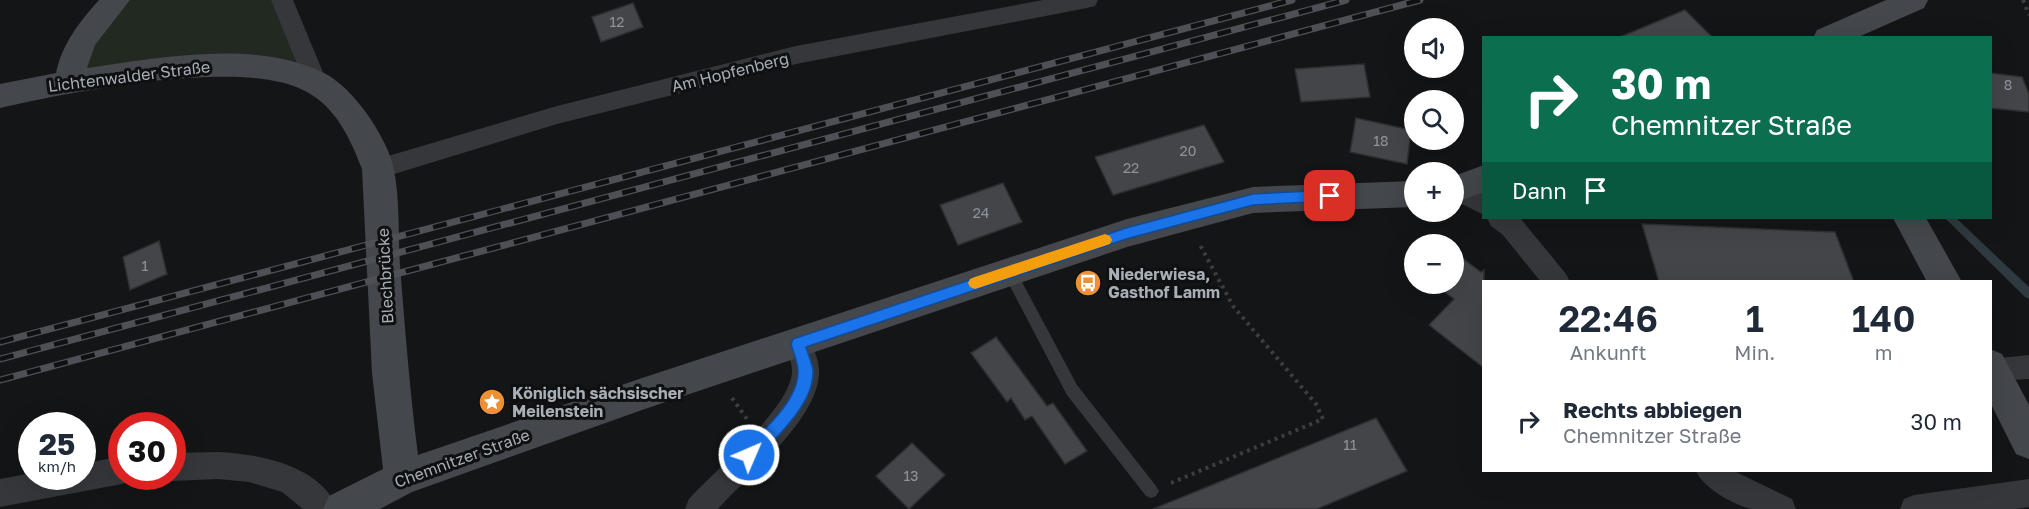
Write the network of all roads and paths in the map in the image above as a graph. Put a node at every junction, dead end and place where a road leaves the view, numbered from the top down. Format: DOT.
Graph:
graph roads {
  1 [pos="116,0"];
  2 [pos="282,0"];
  3 [pos="1088,0"];
  4 [pos="2024,0"];
  5 [pos="1906,2"];
  6 [pos="2029,15"];
  7 [pos="1832,36"];
  8 [pos="70,82"];
  9 [pos="315,82"];
  10 [pos="0,96"];
  11 [pos="379,174"];
  12 [pos="1482,179"];
  13 [pos="1464,186"];
  14 [pos="1404,194"];
  15 [pos="1464,195"];
  16 [pos="1482,204"];
  17 [pos="1185,218"];
  18 [pos="1501,219"];
  19 [pos="1910,219"];
  20 [pos="1009,271"];
  21 [pos="1555,280"];
  22 [pos="1944,280"];
  23 [pos="1222,286"];
  24 [pos="1203,293"];
  25 [pos="798,344"];
  26 [pos="2029,367"];
  27 [pos="1992,368"];
  28 [pos="714,371"];
  29 [pos="763,441"];
  30 [pos="2029,442"];
  31 [pos="186,466"];
  32 [pos="1711,472"];
  33 [pos="108,473"];
  34 [pos="402,478"];
  35 [pos="1150,491"];
  36 [pos="0,493"];
  37 [pos="2029,493"];
  38 [pos="324,509"];
  39 [pos="342,509"];
  40 [pos="699,509"];
  41 [pos="1782,509"];
  42 [pos="1914,509"];
  1 -- 8 [label="main road"];
  2 -- 9 [label="street"];
  3 -- 11 [label="street, Am Hopfenberg"];
  4 -- 6 [label="path"];
  5 -- 7 [label="main road"];
  8 -- 9 [label="main road, Lichtenwalder Straße"];
  8 -- 10 [label="main road, Lichtenwalder Straße"];
  9 -- 11 [label="main road, Lichtenwalder Straße"];
  11 -- 34 [label="main road, Blechbrücke"];
  12 -- 13 [label="main road"];
  14 -- 17 [label="main road, Chemnitzer Straße"];
  15 -- 16 [label="street"];
  17 -- 20 [label="main road, Chemnitzer Straße"];
  17 -- 23 [label="path"];
  18 -- 21 [label="street"];
  19 -- 22 [label="main road"];
  20 -- 25 [label="main road, Chemnitzer Straße"];
  20 -- 35 [label="lane"];
  23 -- 24 [label="path"];
  23 -- 35 [label="path"];
  25 -- 28 [label="main road, Chemnitzer Straße"];
  25 -- 29 [label="street"];
  26 -- 27 [label="street"];
  27 -- 30 [label="main road"];
  28 -- 29 [label="path"];
  28 -- 34 [label="main road, Chemnitzer Straße"];
  29 -- 40 [label="street"];
  31 -- 38 [label="street"];
  32 -- 41 [label="street"];
  33 -- 36 [label="street"];
  34 -- 39 [label="main road, Chemnitzer Straße"];
  37 -- 42 [label="street"];
}
